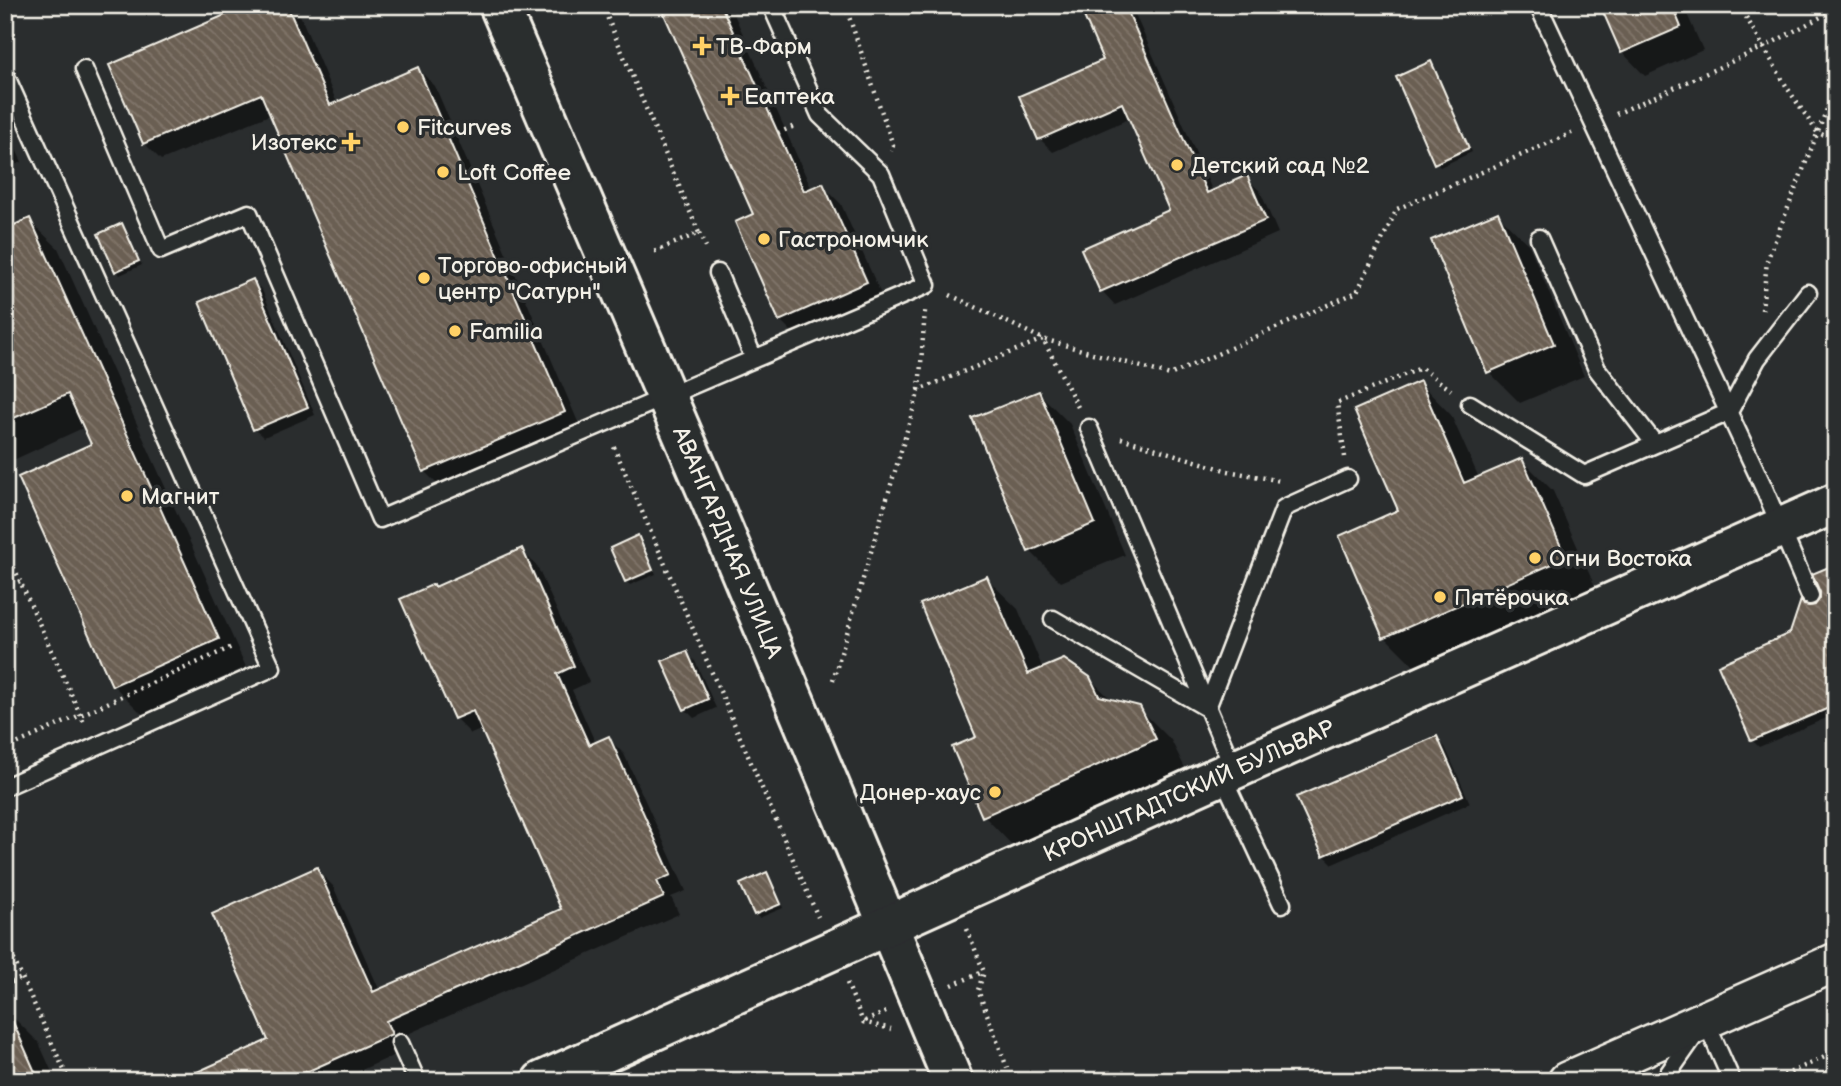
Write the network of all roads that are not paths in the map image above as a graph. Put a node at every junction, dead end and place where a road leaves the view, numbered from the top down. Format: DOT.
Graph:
graph roads {
  1 [pos="499,5"];
  2 [pos="771,5"];
  3 [pos="1538,5"];
  4 [pos="84,69"];
  5 [pos="5,74"];
  6 [pos="1539,238"];
  7 [pos="718,273"];
  8 [pos="1808,293"];
  9 [pos="754,359"];
  10 [pos="667,397"];
  11 [pos="1470,404"];
  12 [pos="1729,412"];
  13 [pos="1089,428"];
  14 [pos="1655,444"];
  15 [pos="1348,479"];
  16 [pos="1836,503"];
  17 [pos="1780,528"];
  18 [pos="1810,596"];
  19 [pos="1053,620"];
  20 [pos="1207,708"];
  21 [pos="1228,772"];
  22 [pos="5,787"];
  23 [pos="1282,904"];
  24 [pos="888,926"];
  25 [pos="1836,962"];
  26 [pos="1705,1020"];
  27 [pos="400,1043"];
  28 [pos="417,1081"];
  29 [pos="542,1081"];
  30 [pos="953,1081"];
  31 [pos="1567,1081"];
  32 [pos="1663,1081"];
  33 [pos="1732,1081"];
  1 -- 10 [label="main road, АВАНГАРДНАЯ УЛИЦА"];
  2 -- 9 [label="lane"];
  3 -- 12 [label="lane"];
  4 -- 10 [label="lane"];
  5 -- 22 [label="lane"];
  6 -- 14 [label="lane"];
  7 -- 9 [label="lane"];
  8 -- 12 [label="lane"];
  9 -- 10 [label="lane"];
  10 -- 24 [label="main road, АВАНГАРДНАЯ УЛИЦА"];
  11 -- 14 [label="lane"];
  12 -- 14 [label="lane"];
  12 -- 17 [label="lane"];
  13 -- 20 [label="lane"];
  15 -- 20 [label="lane"];
  16 -- 17 [label="main road, КРОНШТАДТСКИЙ БУЛЬВАР"];
  17 -- 18 [label="lane"];
  17 -- 21 [label="main road, КРОНШТАДТСКИЙ БУЛЬВАР"];
  19 -- 20 [label="lane"];
  20 -- 21 [label="lane"];
  21 -- 23 [label="lane"];
  21 -- 24 [label="main road, КРОНШТАДТСКИЙ БУЛЬВАР"];
  24 -- 29 [label="main road, КРОНШТАДТСКИЙ БУЛЬВАР"];
  24 -- 30 [label="main road, АВАНГАРДНАЯ УЛИЦА"];
  25 -- 26 [label="street"];
  26 -- 31 [label="street"];
  26 -- 32 [label="lane"];
  26 -- 33 [label="lane"];
  27 -- 28 [label="lane"];
}
